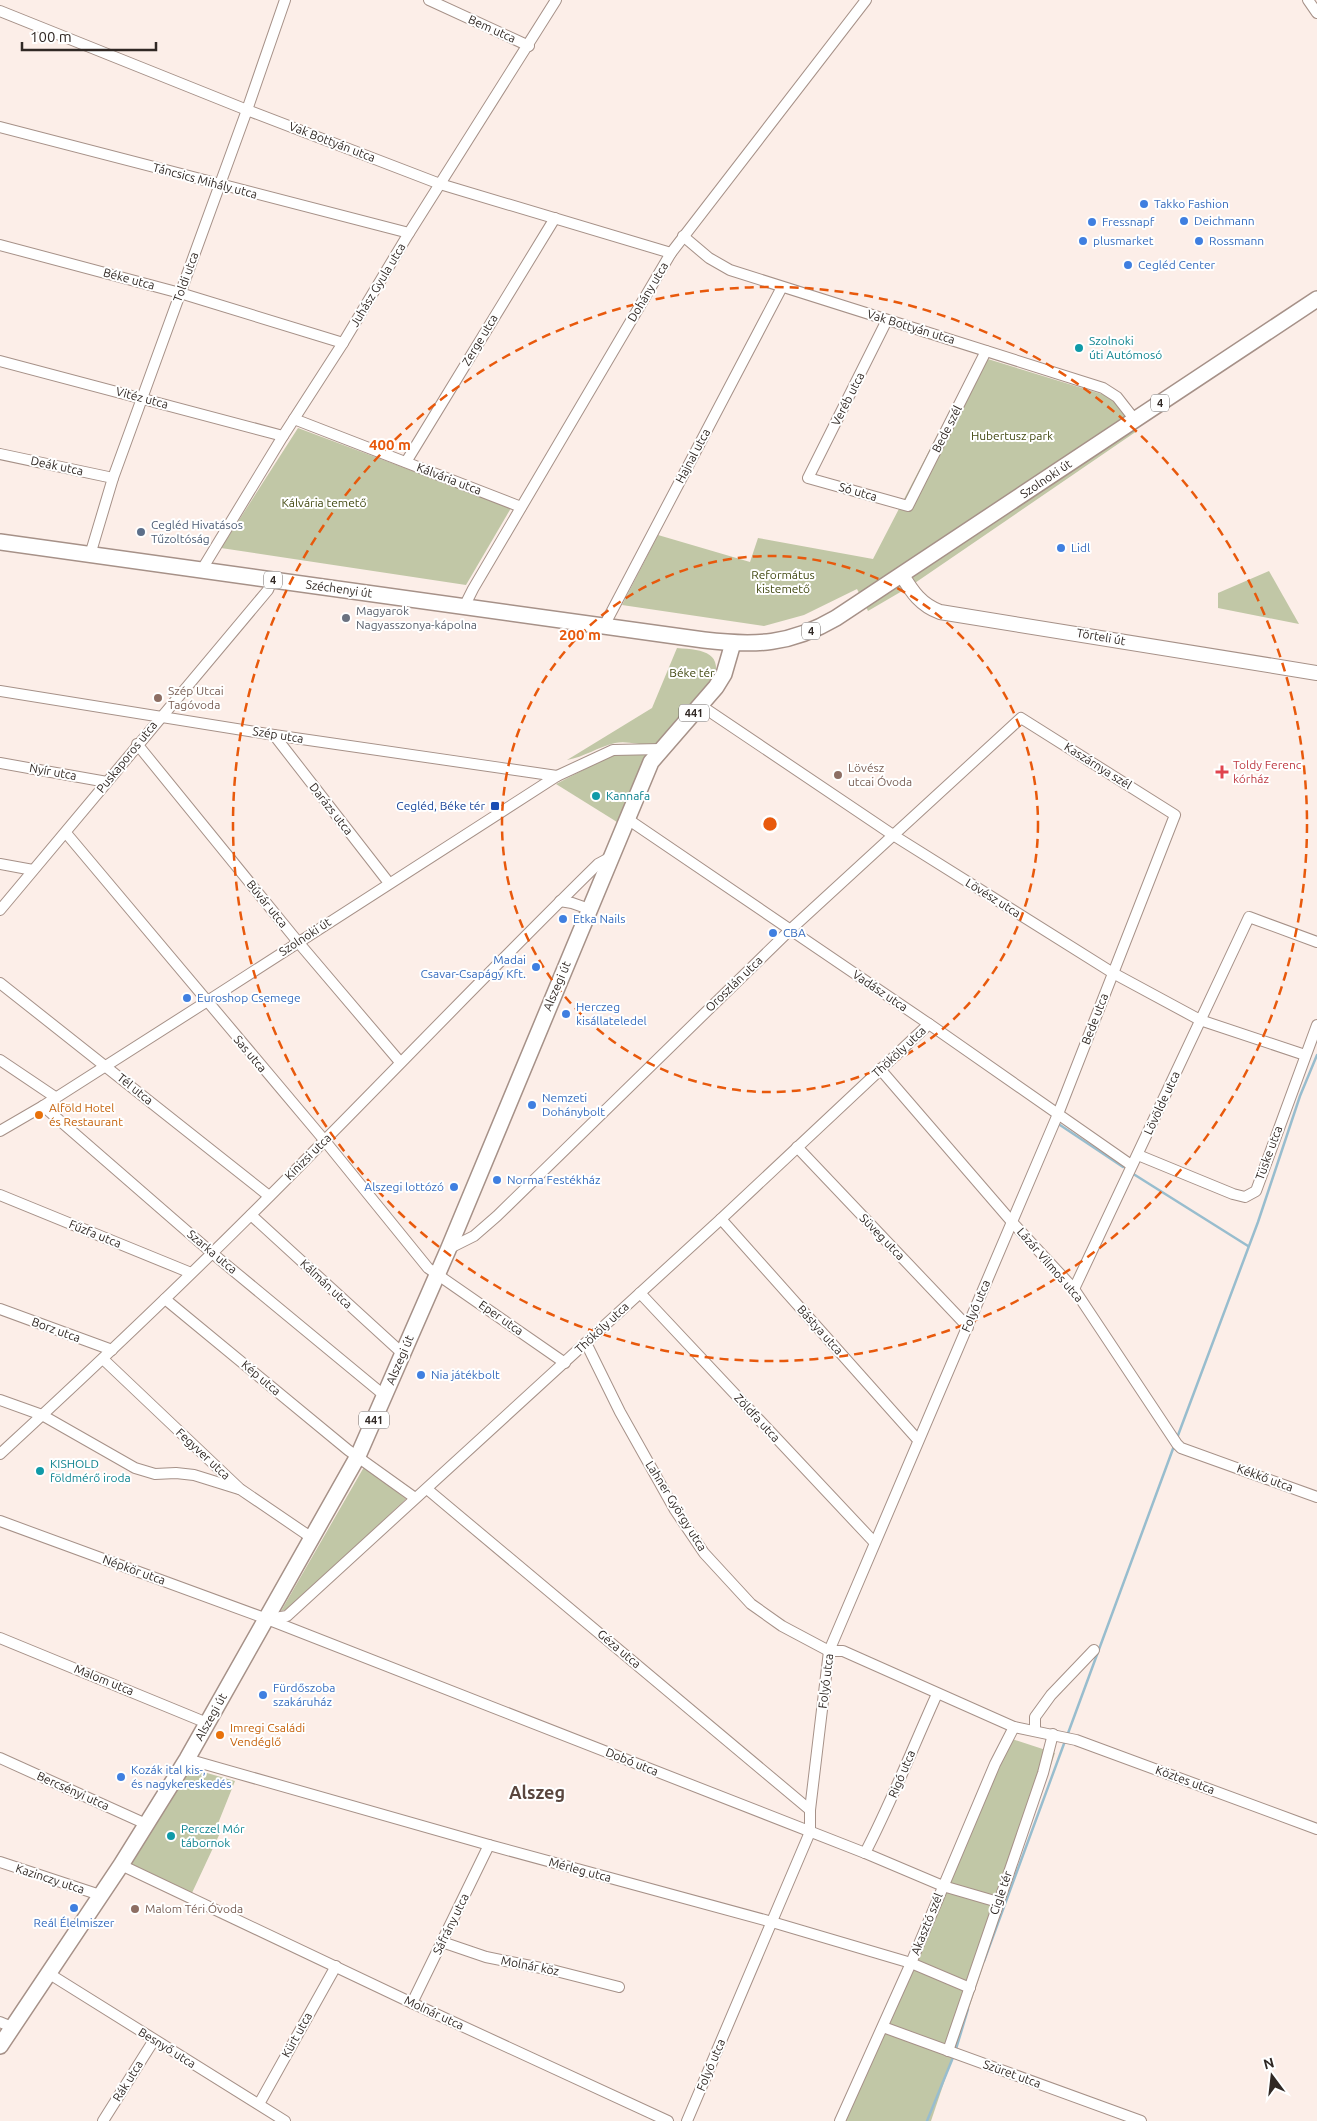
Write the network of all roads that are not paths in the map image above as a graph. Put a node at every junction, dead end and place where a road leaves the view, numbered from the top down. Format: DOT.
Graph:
graph roads {
  1 [pos="285,0"];
  2 [pos="429,0"];
  3 [pos="556,0"];
  4 [pos="866,0"];
  5 [pos="1308,0"];
  6 [pos="0,11"];
  7 [pos="1317,13"];
  8 [pos="529,46"];
  9 [pos="247,110"];
  10 [pos="0,127"];
  11 [pos="440,184"];
  12 [pos="220,185"];
  13 [pos="554,218"];
  14 [pos="409,233"];
  15 [pos="683,236"];
  16 [pos="0,245"];
  17 [pos="671,253"];
  18 [pos="782,287"];
  19 [pos="180,293"];
  20 [pos="1317,299"];
  21 [pos="887,320"];
  22 [pos="344,343"];
  23 [pos="986,351"];
  24 [pos="0,361"];
  25 [pos="142,398"];
  26 [pos="294,419"];
  27 [pos="1135,420"];
  28 [pos="283,436"];
  29 [pos="0,454"];
  30 [pos="406,462"];
  31 [pos="113,478"];
  32 [pos="808,478"];
  33 [pos="908,506"];
  34 [pos="521,507"];
  35 [pos="0,542"];
  36 [pos="90,555"];
  37 [pos="201,570"];
  38 [pos="902,574"];
  39 [pos="272,580"];
  40 [pos="464,607"];
  41 [pos="604,626"];
  42 [pos="704,640"];
  43 [pos="767,643"];
  44 [pos="733,644"];
  45 [pos="1317,673"];
  46 [pos="724,674"];
  47 [pos="0,691"];
  48 [pos="700,705"];
  49 [pos="161,716"];
  50 [pos="1021,718"];
  51 [pos="274,735"];
  52 [pos="137,744"];
  53 [pos="661,749"];
  54 [pos="0,763"];
  55 [pos="557,776"];
  56 [pos="107,782"];
  57 [pos="1175,815"];
  58 [pos="626,818"];
  59 [pos="66,832"];
  60 [pos="893,835"];
  61 [pos="611,857"];
  62 [pos="0,864"];
  63 [pos="33,870"];
  64 [pos="389,883"];
  65 [pos="560,901"];
  66 [pos="589,909"];
  67 [pos="0,910"];
  68 [pos="790,930"];
  69 [pos="298,942"];
  70 [pos="1317,942"];
  71 [pos="1113,973"];
  72 [pos="0,984"];
  73 [pos="206,1002"];
  74 [pos="1200,1020"];
  75 [pos="929,1024"];
  76 [pos="1317,1025"];
  77 [pos="1305,1055"];
  78 [pos="0,1060"];
  79 [pos="400,1062"];
  80 [pos="105,1065"];
  81 [pos="880,1069"];
  82 [pos="55,1097"];
  83 [pos="43,1106"];
  84 [pos="1058,1114"];
  85 [pos="0,1131"];
  86 [pos="324,1141"];
  87 [pos="797,1148"];
  88 [pos="1138,1155"];
  89 [pos="1132,1165"];
  90 [pos="0,1195"];
  91 [pos="269,1196"];
  92 [pos="251,1215"];
  93 [pos="721,1219"];
  94 [pos="1012,1222"];
  95 [pos="448,1250"];
  96 [pos="212,1253"];
  97 [pos="191,1273"];
  98 [pos="437,1274"];
  99 [pos="1074,1289"];
  100 [pos="640,1293"];
  101 [pos="165,1299"];
  102 [pos="0,1309"];
  103 [pos="968,1327"];
  104 [pos="586,1344"];
  105 [pos="112,1350"];
  106 [pos="402,1353"];
  107 [pos="103,1359"];
  108 [pos="565,1363"];
  109 [pos="385,1396"];
  110 [pos="0,1400"];
  111 [pos="42,1415"];
  112 [pos="918,1440"];
  113 [pos="0,1454"];
  114 [pos="358,1456"];
  115 [pos="1213,1459"];
  116 [pos="240,1489"];
  117 [pos="427,1489"];
  118 [pos="1317,1497"];
  119 [pos="415,1498"];
  120 [pos="0,1521"];
  121 [pos="312,1538"];
  122 [pos="874,1542"];
  123 [pos="267,1619"];
  124 [pos="0,1638"];
  125 [pos="1094,1650"];
  126 [pos="829,1651"];
  127 [pos="937,1694"];
  128 [pos="207,1723"];
  129 [pos="1014,1726"];
  130 [pos="1035,1730"];
  131 [pos="1053,1734"];
  132 [pos="0,1758"];
  133 [pos="187,1760"];
  134 [pos="810,1810"];
  135 [pos="146,1824"];
  136 [pos="1317,1829"];
  137 [pos="810,1832"];
  138 [pos="489,1845"];
  139 [pos="866,1853"];
  140 [pos="0,1862"];
  141 [pos="121,1865"];
  142 [pos="943,1886"];
  143 [pos="100,1895"];
  144 [pos="998,1902"];
  145 [pos="772,1922"];
  146 [pos="442,1942"];
  147 [pos="911,1963"];
  148 [pos="336,1966"];
  149 [pos="48,1973"];
  150 [pos="618,1987"];
  151 [pos="970,1988"];
  152 [pos="412,2003"];
  153 [pos="6,2024"];
  154 [pos="883,2027"];
  155 [pos="154,2040"];
  156 [pos="0,2046"];
  157 [pos="952,2052"];
  158 [pos="259,2104"];
  159 [pos="103,2121"];
  160 [pos="285,2121"];
  161 [pos="668,2121"];
  162 [pos="687,2121"];
  163 [pos="840,2121"];
  164 [pos="1141,2121"];
  1 -- 9 [label="street, Toldi utca"];
  2 -- 8 [label="street, Bem utca"];
  3 -- 8 [label="street, Juhász Gyula utca"];
  4 -- 15 [label="street, Dohány utca"];
  5 -- 7 [label="street"];
  6 -- 9 [label="street, Vak Bottyán utca"];
  8 -- 11 [label="street, Juhász Gyula utca"];
  9 -- 11 [label="street, Vak Bottyán utca"];
  9 -- 12 [label="street, Toldi utca"];
  10 -- 12 [label="street, Táncsics Mihály utca"];
  11 -- 13 [label="street, Vak Bottyán utca"];
  11 -- 14 [label="street, Juhász Gyula utca"];
  12 -- 14 [label="street, Táncsics Mihály utca"];
  12 -- 19 [label="street, Toldi utca"];
  13 -- 17 [label="street, Vak Bottyán utca"];
  13 -- 30 [label="street, Zerge utca"];
  14 -- 22 [label="street, Juhász Gyula utca"];
  15 -- 17 [label="street, Dohány utca"];
  15 -- 18 [label="street, Vak Bottyán utca"];
  16 -- 19 [label="street, Béke utca"];
  17 -- 34 [label="street, Dohány utca"];
  18 -- 21 [label="street, Vak Bottyán utca"];
  18 -- 41 [label="street, Hajnal utca"];
  19 -- 22 [label="street, Béke utca"];
  19 -- 25 [label="street, Toldi utca"];
  20 -- 27 [label="main road, Szolnoki út / 4"];
  21 -- 23 [label="street, Vak Bottyán utca"];
  21 -- 32 [label="street, Veréb utca"];
  22 -- 26 [label="street, Juhász Gyula utca"];
  23 -- 27 [label="street, Vak Bottyán utca"];
  23 -- 33 [label="street, Bede szél"];
  24 -- 25 [label="street, Vitéz utca"];
  25 -- 28 [label="street, Vitéz utca"];
  25 -- 31 [label="street, Toldi utca"];
  26 -- 28 [label="street, Juhász Gyula utca"];
  26 -- 30 [label="street, Kálvária utca"];
  27 -- 38 [label="main road, Szolnoki út / 4"];
  28 -- 37 [label="street, Juhász Gyula utca"];
  29 -- 31 [label="street, Deák utca"];
  30 -- 34 [label="street, Kálvária utca"];
  31 -- 36 [label="street, Toldi utca"];
  32 -- 33 [label="street, Só utca"];
  34 -- 40 [label="street, Dohány utca"];
  35 -- 36 [label="main road, Széchenyi út / 4"];
  36 -- 37 [label="main road, Széchenyi út / 4"];
  37 -- 39 [label="main road, Széchenyi út / 4"];
  38 -- 43 [label="main road, Szolnoki út / 4"];
  38 -- 45 [label="main road, Törteli út"];
  39 -- 40 [label="main road, Széchenyi út / 4"];
  39 -- 49 [label="street, Puskaporos utca"];
  40 -- 41 [label="main road, Széchenyi út / 4"];
  41 -- 42 [label="main road, Széchenyi út / 4"];
  42 -- 44 [label="main road, Széchenyi út / 4"];
  42 -- 46 [label="main road"];
  43 -- 44 [label="main road, Széchenyi út / 4"];
  44 -- 46 [label="main road, Alszegi út / 441"];
  46 -- 48 [label="main road, Alszegi út / 441"];
  47 -- 49 [label="street, Szép utca"];
  48 -- 53 [label="main road, Alszegi út / 441"];
  48 -- 60 [label="street, Lövész utca"];
  49 -- 51 [label="street, Szép utca"];
  49 -- 52 [label="street, Puskaporos utca"];
  50 -- 57 [label="street, Kaszárnya szél"];
  50 -- 60 [label="street, Oroszlán utca"];
  51 -- 55 [label="street, Szép utca"];
  51 -- 64 [label="street, Darázs utca"];
  52 -- 56 [label="street, Puskaporos utca"];
  52 -- 69 [label="street, Búvár utca"];
  53 -- 55 [label="street, Szolnoki út"];
  53 -- 58 [label="main road, Alszegi út / 441"];
  54 -- 56 [label="street, Nyír utca"];
  55 -- 64 [label="street, Szolnoki út"];
  56 -- 59 [label="street, Puskaporos utca"];
  57 -- 71 [label="street, Bede utca"];
  58 -- 61 [label="main road, Alszegi út / 441"];
  58 -- 68 [label="street, Vadász utca"];
  59 -- 63 [label="street, Puskaporos utca"];
  59 -- 73 [label="street, Sas utca"];
  60 -- 68 [label="street, Oroszlán utca"];
  60 -- 71 [label="street, Lövész utca"];
  61 -- 65 [label="street, Kinizsi utca"];
  61 -- 66 [label="main road, Alszegi út / 441"];
  62 -- 63 [label="street"];
  63 -- 67 [label="street, Puskaporos utca"];
  64 -- 69 [label="street, Szolnoki út"];
  65 -- 66 [label="street"];
  65 -- 79 [label="street, Kinizsi utca"];
  66 -- 95 [label="main road, Alszegi út / 441"];
  68 -- 75 [label="street, Vadász utca"];
  68 -- 95 [label="street, Oroszlán utca"];
  69 -- 73 [label="street, Szolnoki út"];
  69 -- 79 [label="street, Búvár utca"];
  70 -- 74 [label="street, Lövölde utca"];
  71 -- 74 [label="street, Lövész utca"];
  71 -- 84 [label="street, Bede utca"];
  72 -- 80 [label="street, Tél utca"];
  73 -- 80 [label="street, Szolnoki út"];
  73 -- 86 [label="street, Sas utca"];
  74 -- 77 [label="street, Lövész utca"];
  74 -- 88 [label="street, Lövölde utca"];
  75 -- 81 [label="street, Thököly utca"];
  75 -- 84 [label="street, Vadász utca"];
  76 -- 77 [label="street, Tüske utca"];
  77 -- 88 [label="street, Tüske utca"];
  78 -- 82 [label="street"];
  79 -- 86 [label="street, Kinizsi utca"];
  80 -- 82 [label="street, Szolnoki út"];
  80 -- 91 [label="street, Tél utca"];
  81 -- 87 [label="street, Thököly utca"];
  81 -- 94 [label="street, Lázár Vilmos utca"];
  82 -- 83 [label="street, Szolnoki út"];
  83 -- 85 [label="street, Szolnoki út"];
  83 -- 96 [label="street, Szarka utca"];
  84 -- 89 [label="street, Vadász utca"];
  84 -- 94 [label="street, Bede utca"];
  86 -- 91 [label="street, Kinizsi utca"];
  86 -- 98 [label="street, Sas utca"];
  87 -- 93 [label="street, Thököly utca"];
  87 -- 103 [label="street, Süveg utca"];
  88 -- 89 [label="street, Lövölde utca"];
  89 -- 99 [label="street, Lövölde utca"];
  90 -- 97 [label="street, Fűzfa utca"];
  91 -- 92 [label="street, Kinizsi utca"];
  92 -- 96 [label="street, Kinizsi utca"];
  92 -- 106 [label="street, Kálmán utca"];
  93 -- 100 [label="street, Thököly utca"];
  93 -- 112 [label="street, Bástya utca"];
  94 -- 99 [label="street, Lázár Vilmos utca"];
  94 -- 103 [label="street, Folyó utca"];
  95 -- 98 [label="main road, Alszegi út / 441"];
  96 -- 97 [label="street, Kinizsi utca"];
  96 -- 109 [label="street, Szarka utca"];
  97 -- 101 [label="street, Kinizsi utca"];
  98 -- 106 [label="main road, Alszegi út / 441"];
  98 -- 108 [label="street, Eper utca"];
  99 -- 115 [label="street, Lázár Vilmos utca"];
  100 -- 104 [label="street, Thököly utca"];
  100 -- 122 [label="street, Zöldfa utca"];
  101 -- 105 [label="street, Kinizsi utca"];
  101 -- 114 [label="street, Kép utca"];
  102 -- 105 [label="street, Borz utca"];
  103 -- 112 [label="street, Folyó utca"];
  104 -- 108 [label="street, Thököly utca"];
  104 -- 126 [label="street, Lahner György utca"];
  105 -- 107 [label="street, Kinizsi utca"];
  106 -- 109 [label="main road, Alszegi út / 441"];
  107 -- 111 [label="street, Kinizsi utca"];
  107 -- 116 [label="street, Fegyver utca"];
  108 -- 117 [label="street, Thököly utca"];
  109 -- 114 [label="main road, Alszegi út / 441"];
  110 -- 111 [label="street"];
  111 -- 113 [label="street, Kinizsi utca"];
  111 -- 116 [label="street"];
  112 -- 122 [label="street, Folyó utca"];
  114 -- 119 [label="street"];
  114 -- 121 [label="main road, Alszegi út / 441"];
  115 -- 118 [label="street, Kékkő utca"];
  116 -- 121 [label="street, Fegyver utca"];
  117 -- 119 [label="street, Thököly utca"];
  117 -- 134 [label="street, Géza utca"];
  119 -- 123 [label="street, Thököly utca"];
  120 -- 123 [label="street, Népkör utca"];
  121 -- 123 [label="main road, Alszegi út / 441"];
  122 -- 126 [label="street, Folyó utca"];
  123 -- 128 [label="main road, Alszegi út / 441"];
  123 -- 137 [label="street, Dobó utca"];
  124 -- 128 [label="street, Malom utca"];
  125 -- 130 [label="street"];
  126 -- 127 [label="street, Lahner György utca"];
  126 -- 134 [label="street, Folyó utca"];
  127 -- 129 [label="street, Lahner György utca"];
  127 -- 139 [label="street, Rigó utca"];
  128 -- 133 [label="main road, Alszegi út / 441"];
  129 -- 130 [label="street, Lahner György utca"];
  129 -- 142 [label="street, Akasztó szél"];
  130 -- 131 [label="street, Lahner György utca"];
  131 -- 136 [label="street, Köztes utca"];
  131 -- 144 [label="street, Cigle tér"];
  132 -- 135 [label="street, Bercsényi utca"];
  133 -- 135 [label="main road, Alszegi út / 441"];
  133 -- 138 [label="street, Mérleg utca"];
  134 -- 137 [label="street, Folyó utca"];
  135 -- 141 [label="main road, Alszegi út / 441"];
  137 -- 139 [label="street, Dobó utca"];
  137 -- 145 [label="street, Folyó utca"];
  138 -- 145 [label="street, Mérleg utca"];
  138 -- 146 [label="street, Sáfrány utca"];
  139 -- 142 [label="street, Dobó utca"];
  140 -- 143 [label="street, Kazinczy utca"];
  141 -- 143 [label="main road, Alszegi út / 441"];
  141 -- 148 [label="street, Molnár utca"];
  142 -- 144 [label="street, Dobó utca"];
  142 -- 147 [label="street, Akasztó szél"];
  143 -- 149 [label="main road, Alszegi út / 441"];
  144 -- 151 [label="street, Cigle tér"];
  145 -- 147 [label="street, Mérleg utca"];
  145 -- 162 [label="street, Folyó utca"];
  146 -- 150 [label="street, Molnár köz"];
  146 -- 152 [label="street, Sáfrány utca"];
  147 -- 151 [label="street, Mérleg utca"];
  147 -- 154 [label="street, Akasztó szél"];
  148 -- 152 [label="street, Molnár utca"];
  148 -- 158 [label="street, Kürt utca"];
  149 -- 153 [label="main road, Alszegi út / 441"];
  149 -- 155 [label="street, Besnyő utca"];
  151 -- 157 [label="street, Cigle tér"];
  152 -- 161 [label="street, Molnár utca"];
  153 -- 156 [label="main road, Alszegi út / 441"];
  154 -- 157 [label="street, Szüret utca"];
  154 -- 163 [label="street, Akasztó szél"];
  155 -- 158 [label="street, Besnyő utca"];
  155 -- 159 [label="street, Rák utca"];
  157 -- 164 [label="street, Szüret utca"];
  158 -- 160 [label="street, Besnyő utca"];
}
